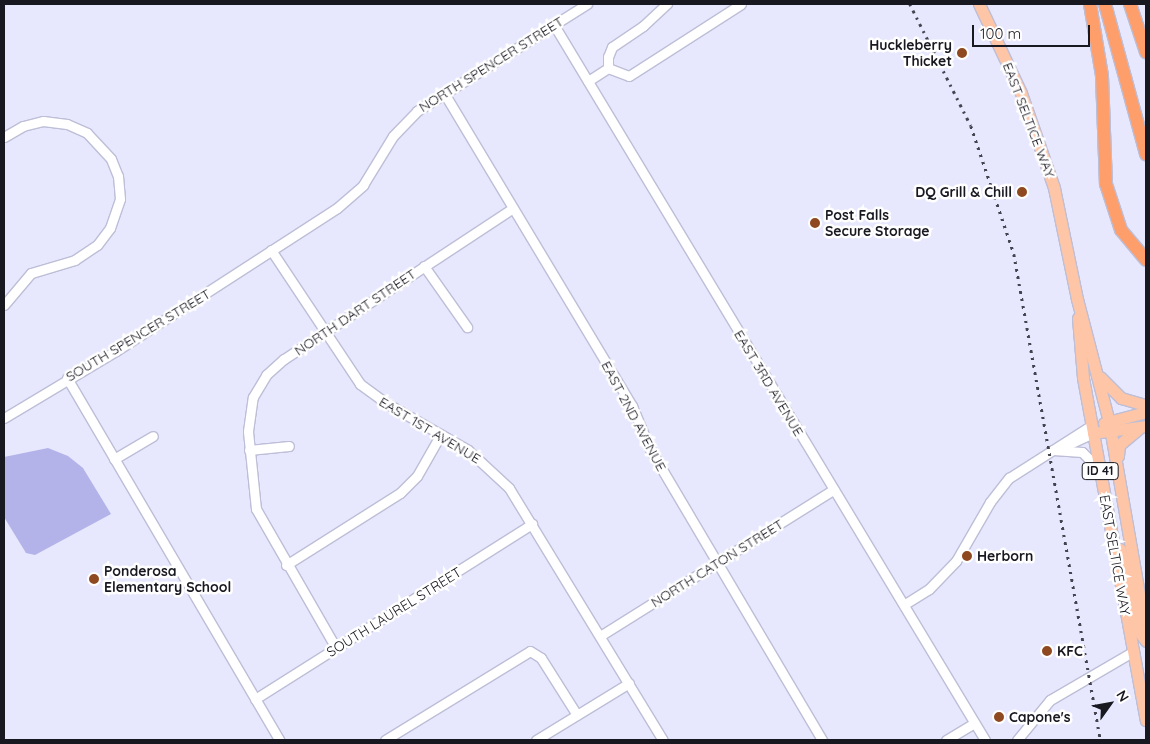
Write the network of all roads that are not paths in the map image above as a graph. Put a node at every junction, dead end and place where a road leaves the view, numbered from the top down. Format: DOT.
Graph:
graph roads {
  1 [pos="587,4"];
  2 [pos="667,4"];
  3 [pos="741,4"];
  4 [pos="979,4"];
  5 [pos="1090,4"];
  6 [pos="1105,4"];
  7 [pos="1130,4"];
  8 [pos="554,25"];
  9 [pos="1146,52"];
  10 [pos="608,68"];
  11 [pos="588,81"];
  12 [pos="444,93"];
  13 [pos="4,137"];
  14 [pos="1146,154"];
  15 [pos="513,208"];
  16 [pos="271,250"];
  17 [pos="1146,260"];
  18 [pos="424,266"];
  19 [pos="1077,299"];
  20 [pos="4,305"];
  21 [pos="467,327"];
  22 [pos="323,332"];
  23 [pos="1099,375"];
  24 [pos="67,378"];
  25 [pos="1146,405"];
  26 [pos="1146,412"];
  27 [pos="4,418"];
  28 [pos="1110,426"];
  29 [pos="1144,426"];
  30 [pos="1093,429"];
  31 [pos="441,434"];
  32 [pos="153,436"];
  33 [pos="290,446"];
  34 [pos="249,450"];
  35 [pos="1053,450"];
  36 [pos="114,459"];
  37 [pos="1117,466"];
  38 [pos="1100,471"];
  39 [pos="834,489"];
  40 [pos="1108,517"];
  41 [pos="532,524"];
  42 [pos="716,563"];
  43 [pos="286,565"];
  44 [pos="905,604"];
  45 [pos="1146,633"];
  46 [pos="600,636"];
  47 [pos="1146,643"];
  48 [pos="336,648"];
  49 [pos="1132,652"];
  50 [pos="629,683"];
  51 [pos="255,699"];
  52 [pos="577,715"];
  53 [pos="1146,720"];
  54 [pos="973,724"];
  55 [pos="279,740"];
  56 [pos="385,740"];
  57 [pos="536,740"];
  58 [pos="663,740"];
  59 [pos="822,740"];
  60 [pos="946,740"];
  61 [pos="985,740"];
  62 [pos="1017,740"];
  1 -- 8 [label="street, NORTH SPENCER STREET"];
  2 -- 10 [label="street"];
  3 -- 10 [label="street"];
  4 -- 19 [label="main road, EAST SELTICE WAY"];
  5 -- 17 [label="highway"];
  6 -- 14 [label="highway"];
  7 -- 9 [label="highway"];
  8 -- 11 [label="street, EAST 3RD AVENUE"];
  8 -- 12 [label="street, NORTH SPENCER STREET"];
  10 -- 11 [label="street"];
  11 -- 39 [label="street, EAST 3RD AVENUE"];
  12 -- 15 [label="street, EAST 2ND AVENUE"];
  12 -- 16 [label="street, NORTH SPENCER STREET"];
  13 -- 20 [label="street"];
  15 -- 18 [label="street, NORTH DART STREET"];
  15 -- 42 [label="street, EAST 2ND AVENUE"];
  16 -- 22 [label="street, EAST 1ST AVENUE"];
  16 -- 24 [label="street, SOUTH SPENCER STREET"];
  18 -- 21 [label="street"];
  18 -- 22 [label="street, NORTH DART STREET"];
  19 -- 23 [label="main road, EAST SELTICE WAY"];
  19 -- 30 [label="main road, EAST SELTICE WAY"];
  22 -- 31 [label="street, EAST 1ST AVENUE"];
  22 -- 34 [label="street, NORTH DART STREET"];
  23 -- 25 [label="main road"];
  23 -- 28 [label="main road, EAST SELTICE WAY"];
  24 -- 27 [label="street, SOUTH SPENCER STREET"];
  24 -- 36 [label="street"];
  26 -- 28 [label="main road"];
  28 -- 29 [label="main road"];
  28 -- 30 [label="main road"];
  28 -- 37 [label="main road, EAST SELTICE WAY"];
  29 -- 37 [label="main road"];
  30 -- 35 [label="street"];
  30 -- 38 [label="main road, EAST SELTICE WAY / ID 41"];
  31 -- 41 [label="street, EAST 1ST AVENUE"];
  31 -- 43 [label="street"];
  32 -- 36 [label="street"];
  33 -- 34 [label="street"];
  34 -- 43 [label="street, NORTH DART STREET"];
  35 -- 38 [label="street"];
  35 -- 44 [label="street"];
  36 -- 51 [label="street"];
  37 -- 45 [label="main road, EAST SELTICE WAY"];
  38 -- 40 [label="main road, EAST SELTICE WAY / ID 41"];
  39 -- 42 [label="street, NORTH CATON STREET"];
  39 -- 44 [label="street, EAST 3RD AVENUE"];
  40 -- 47 [label="main road, ID 41"];
  40 -- 49 [label="main road, EAST SELTICE WAY"];
  41 -- 46 [label="street, EAST 1ST AVENUE"];
  41 -- 48 [label="street, SOUTH LAUREL STREET"];
  42 -- 46 [label="street, NORTH CATON STREET"];
  42 -- 59 [label="street, EAST 2ND AVENUE"];
  43 -- 48 [label="street, NORTH DART STREET"];
  44 -- 54 [label="street, EAST 3RD AVENUE"];
  46 -- 50 [label="street, EAST 1ST AVENUE"];
  47 -- 49 [label="main road"];
  48 -- 51 [label="street, SOUTH LAUREL STREET"];
  49 -- 53 [label="main road, EAST SELTICE WAY"];
  49 -- 62 [label="street"];
  50 -- 52 [label="street"];
  50 -- 58 [label="street, EAST 1ST AVENUE"];
  51 -- 55 [label="street"];
  52 -- 56 [label="street"];
  52 -- 57 [label="street"];
  54 -- 60 [label="street"];
  54 -- 61 [label="street, EAST 3RD AVENUE"];
}
